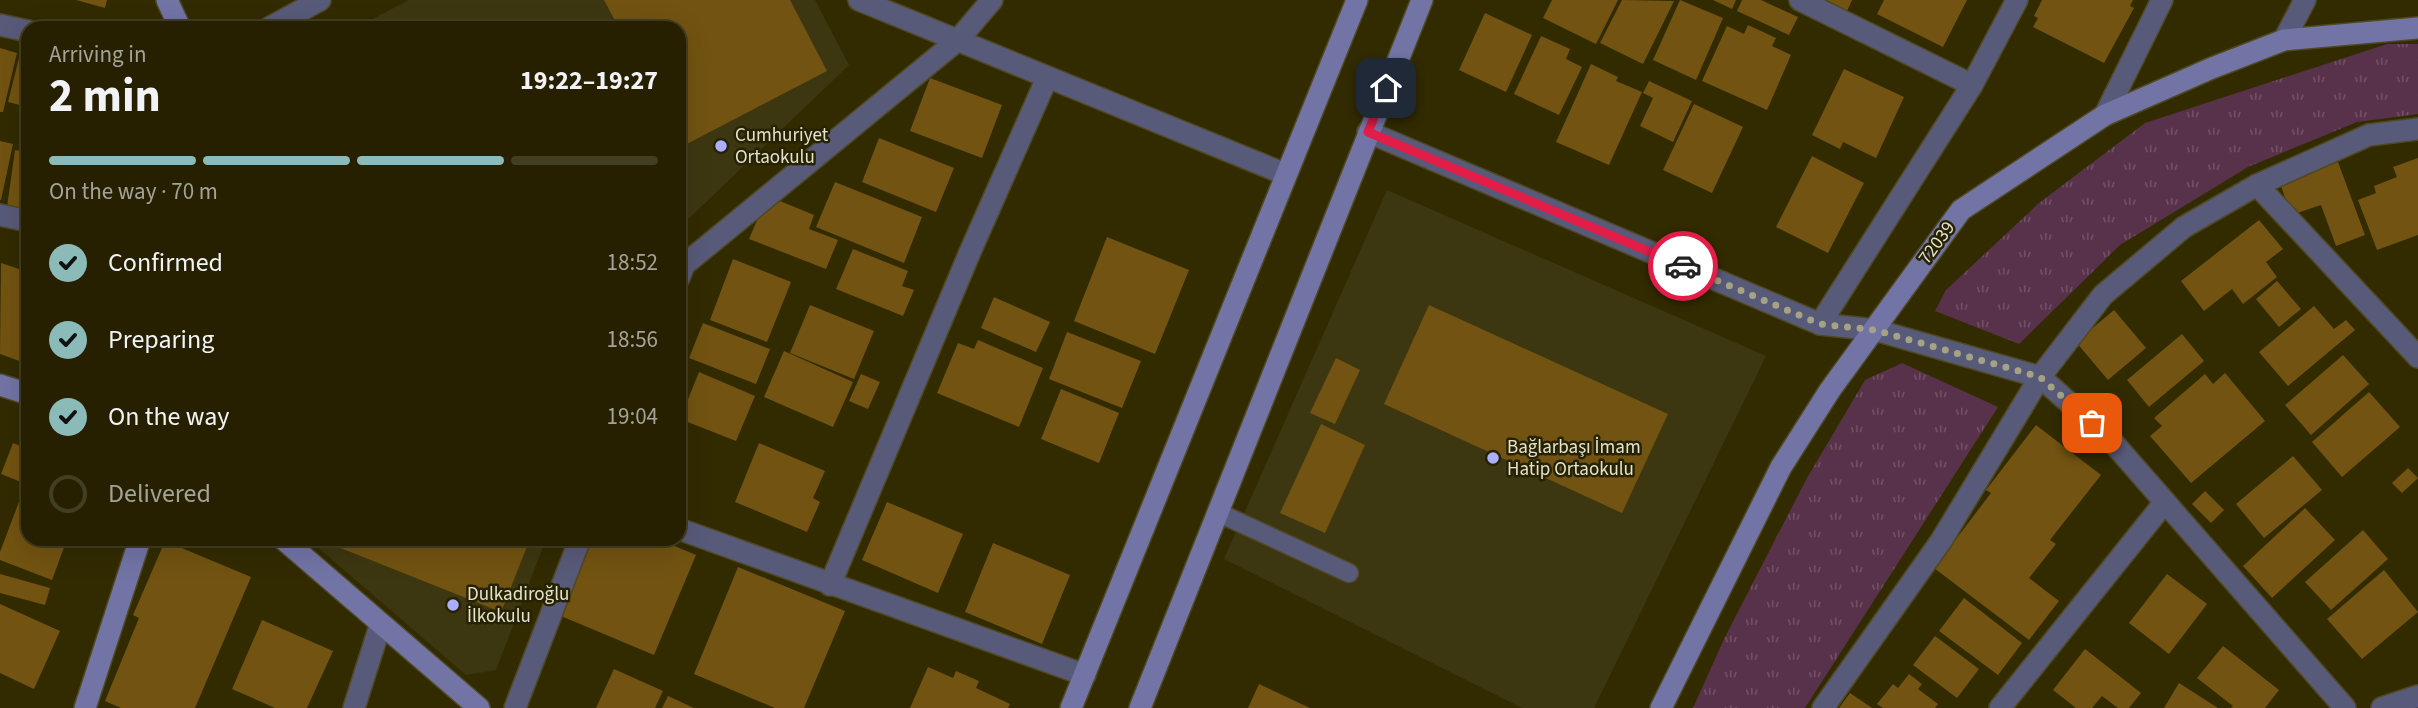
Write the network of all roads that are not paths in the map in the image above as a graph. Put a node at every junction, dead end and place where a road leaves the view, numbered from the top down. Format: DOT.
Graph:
graph roads {
  1 [pos="167,0"];
  2 [pos="320,0"];
  3 [pos="859,0"];
  4 [pos="992,0"];
  5 [pos="1357,0"];
  6 [pos="1422,0"];
  7 [pos="1800,0"];
  8 [pos="2017,0"];
  9 [pos="2162,0"];
  10 [pos="2305,0"];
  11 [pos="177,21"];
  12 [pos="282,21"];
  13 [pos="0,25"];
  14 [pos="2418,27"];
  15 [pos="21,30"];
  16 [pos="958,40"];
  17 [pos="2284,40"];
  18 [pos="1047,78"];
  19 [pos="1972,85"];
  20 [pos="2105,115"];
  21 [pos="2418,129"];
  22 [pos="1368,132"];
  23 [pos="1285,174"];
  24 [pos="2257,185"];
  25 [pos="0,215"];
  26 [pos="21,220"];
  27 [pos="686,263"];
  28 [pos="1820,324"];
  29 [pos="1875,330"];
  30 [pos="2418,356"];
  31 [pos="2040,377"];
  32 [pos="0,385"];
  33 [pos="21,392"];
  34 [pos="2165,502"];
  35 [pos="1219,513"];
  36 [pos="686,532"];
  37 [pos="138,546"];
  38 [pos="291,546"];
  39 [pos="577,546"];
  40 [pos="1349,573"];
  41 [pos="830,586"];
  42 [pos="380,626"];
  43 [pos="1085,675"];
  44 [pos="2418,695"];
  45 [pos="85,708"];
  46 [pos="354,708"];
  47 [pos="479,708"];
  48 [pos="515,708"];
  49 [pos="1072,708"];
  50 [pos="1140,708"];
  51 [pos="1661,708"];
  52 [pos="1823,708"];
  53 [pos="2000,708"];
  54 [pos="2345,708"];
  55 [pos="2382,708"];
  1 -- 11 [label="main road"];
  2 -- 12 [label="street"];
  3 -- 16 [label="street"];
  4 -- 16 [label="street"];
  5 -- 23 [label="main road"];
  6 -- 22 [label="main road"];
  7 -- 19 [label="street"];
  8 -- 19 [label="street"];
  9 -- 20 [label="street"];
  10 -- 17 [label="street"];
  13 -- 15 [label="street"];
  14 -- 17 [label="main road, 72039"];
  16 -- 18 [label="street"];
  16 -- 27 [label="street"];
  17 -- 20 [label="main road, 72039"];
  18 -- 23 [label="street"];
  18 -- 41 [label="street"];
  19 -- 28 [label="street"];
  20 -- 29 [label="main road, 72039"];
  21 -- 24 [label="street"];
  22 -- 28 [label="street"];
  22 -- 35 [label="main road"];
  23 -- 43 [label="main road"];
  24 -- 30 [label="street"];
  24 -- 31 [label="street"];
  25 -- 26 [label="street"];
  28 -- 29 [label="street"];
  29 -- 31 [label="street"];
  29 -- 51 [label="main road, 72039"];
  31 -- 34 [label="street"];
  31 -- 52 [label="street"];
  32 -- 33 [label="main road"];
  34 -- 53 [label="street"];
  34 -- 54 [label="street"];
  35 -- 40 [label="lane"];
  35 -- 50 [label="main road"];
  36 -- 41 [label="street"];
  37 -- 45 [label="main road"];
  38 -- 42 [label="main road"];
  39 -- 48 [label="street"];
  41 -- 43 [label="street"];
  42 -- 46 [label="street"];
  42 -- 47 [label="main road"];
  43 -- 49 [label="main road"];
  44 -- 55 [label="street"];
}
